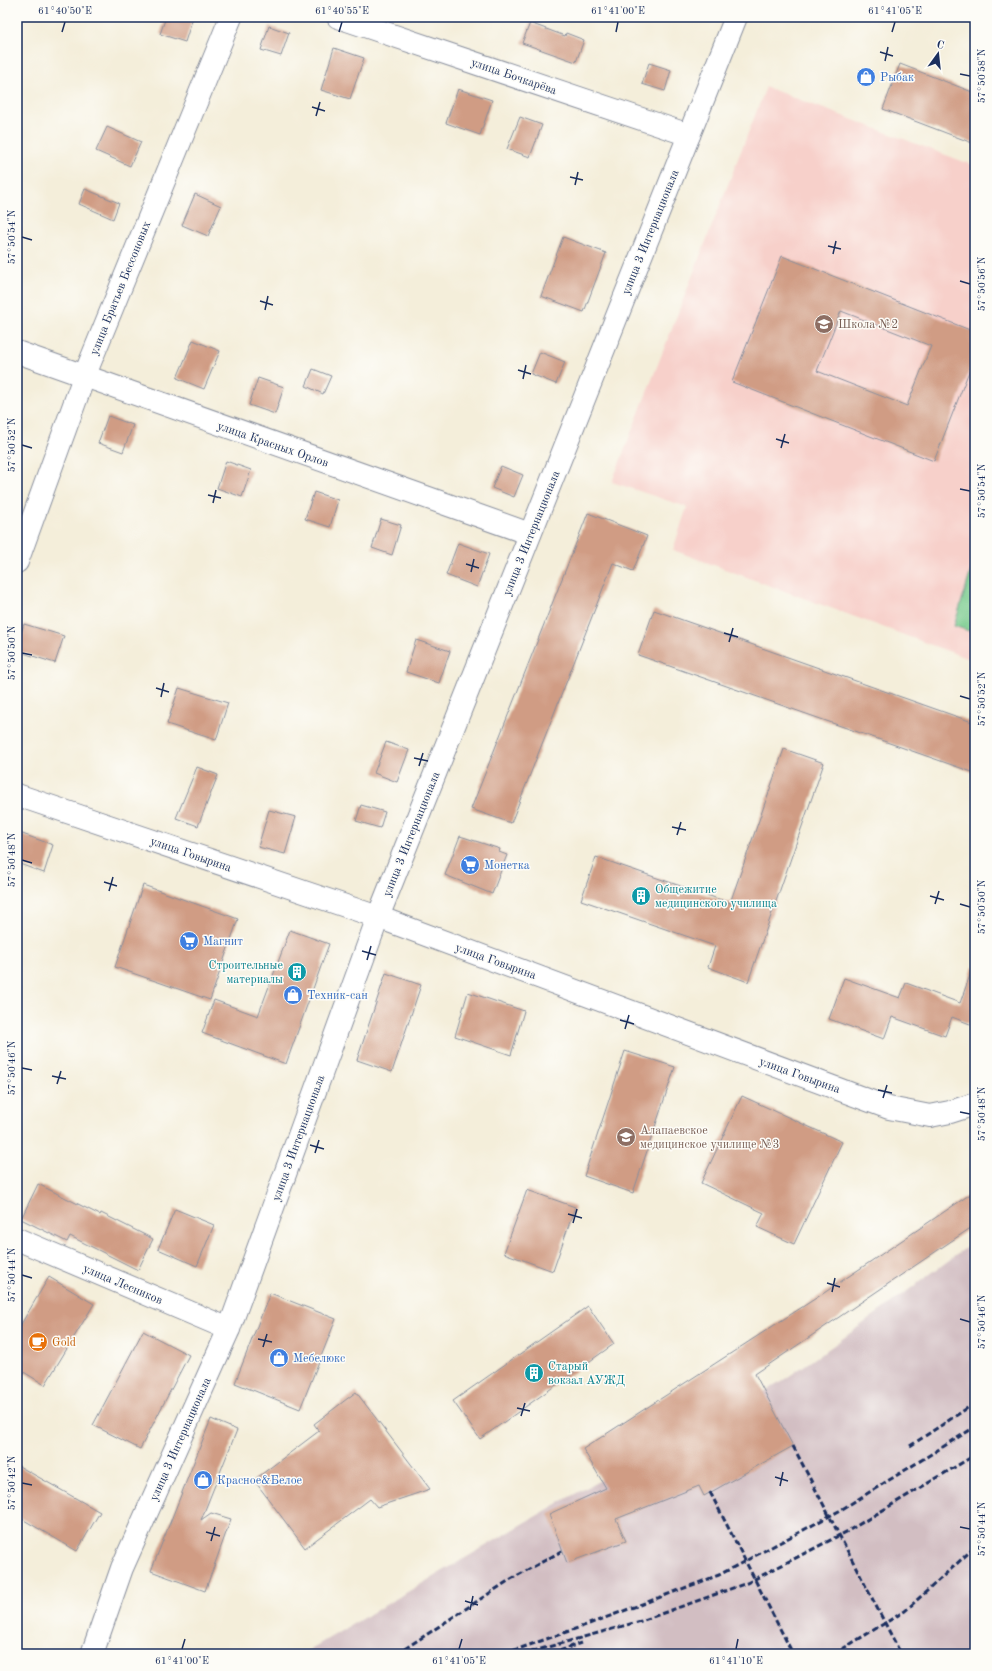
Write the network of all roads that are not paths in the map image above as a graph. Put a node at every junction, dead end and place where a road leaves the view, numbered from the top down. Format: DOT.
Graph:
graph roads {
  1 [pos="231,17"];
  2 [pos="338,17"];
  3 [pos="736,17"];
  4 [pos="689,135"];
  5 [pos="17,352"];
  6 [pos="84,377"];
  7 [pos="530,534"];
  8 [pos="17,562"];
  9 [pos="17,796"];
  10 [pos="378,917"];
  11 [pos="975,1104"];
  12 [pos="17,1239"];
  13 [pos="229,1329"];
  14 [pos="92,1654"];
  1 -- 6 [label="street, улица Братьев Бессоновых"];
  2 -- 4 [label="street, улица Бочкарёва"];
  3 -- 4 [label="street, улица 3 Интернационала"];
  4 -- 7 [label="street, улица 3 Интернационала"];
  5 -- 6 [label="street, улица Красных Орлов"];
  6 -- 7 [label="street, улица Красных Орлов"];
  6 -- 8 [label="street, улица Братьев Бессоновых"];
  7 -- 10 [label="street, улица 3 Интернационала"];
  9 -- 10 [label="street, улица Говырина"];
  10 -- 11 [label="street, улица Говырина"];
  10 -- 13 [label="street, улица 3 Интернационала"];
  12 -- 13 [label="street, улица Лесников"];
  13 -- 14 [label="street, улица 3 Интернационала"];
}
